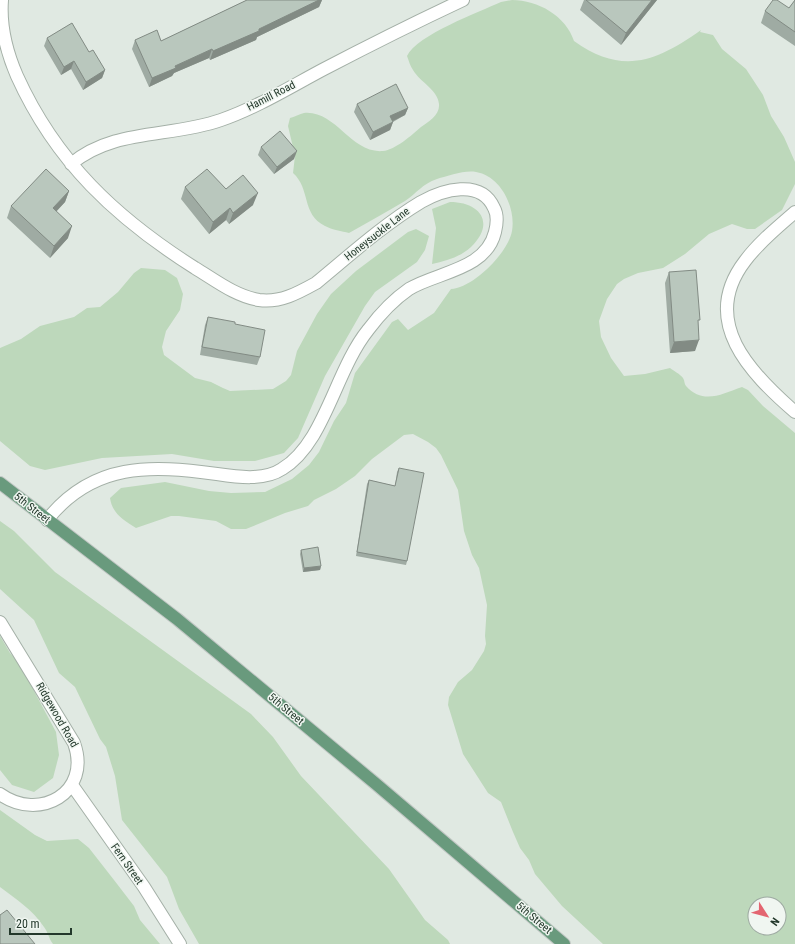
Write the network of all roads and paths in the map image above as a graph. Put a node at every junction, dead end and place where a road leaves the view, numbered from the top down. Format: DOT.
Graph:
graph roads {
  1 [pos="2,0"];
  2 [pos="463,0"];
  3 [pos="71,164"];
  4 [pos="795,212"];
  5 [pos="795,412"];
  6 [pos="0,483"];
  7 [pos="47,520"];
  8 [pos="0,622"];
  9 [pos="72,785"];
  10 [pos="0,794"];
  11 [pos="180,944"];
  12 [pos="564,944"];
  1 -- 3 [label="street, Honeysuckle Lane"];
  2 -- 3 [label="street, Hamill Road"];
  3 -- 7 [label="street, Honeysuckle Lane"];
  4 -- 5 [label="street"];
  6 -- 7 [label="main road, 5th Street"];
  7 -- 12 [label="main road, 5th Street"];
  8 -- 9 [label="street, Ridgewood Road"];
  9 -- 10 [label="street, Ridgewood Road"];
  9 -- 11 [label="street, Fern Street"];
}
